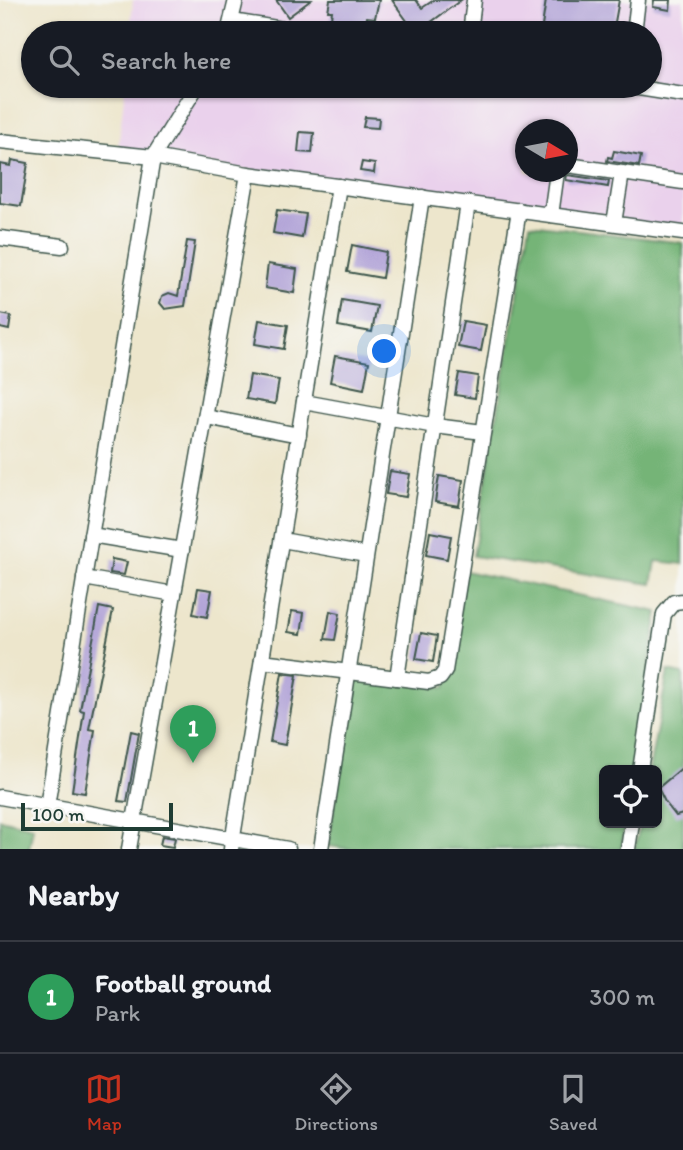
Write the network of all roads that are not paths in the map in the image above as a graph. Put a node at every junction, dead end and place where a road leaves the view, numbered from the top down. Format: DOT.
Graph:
graph roads {
  1 [pos="236,0"];
  2 [pos="474,0"];
  3 [pos="638,0"];
  4 [pos="231,21"];
  5 [pos="471,21"];
  6 [pos="635,21"];
  7 [pos="662,92"];
  8 [pos="683,95"];
  9 [pos="190,98"];
  10 [pos="0,141"];
  11 [pos="153,157"];
  12 [pos="578,166"];
  13 [pos="622,173"];
  14 [pos="248,174"];
  15 [pos="556,182"];
  16 [pos="683,182"];
  17 [pos="339,186"];
  18 [pos="422,197"];
  19 [pos="468,203"];
  20 [pos="519,211"];
  21 [pos="551,215"];
  22 [pos="683,217"];
  23 [pos="614,223"];
  24 [pos="682,233"];
  25 [pos="0,237"];
  26 [pos="62,246"];
  27 [pos="304,402"];
  28 [pos="206,417"];
  29 [pos="387,418"];
  30 [pos="435,426"];
  31 [pos="483,432"];
  32 [pos="299,435"];
  33 [pos="91,535"];
  34 [pos="282,540"];
  35 [pos="182,550"];
  36 [pos="366,555"];
  37 [pos="84,578"];
  38 [pos="174,594"];
  39 [pos="683,601"];
  40 [pos="262,661"];
  41 [pos="348,673"];
  42 [pos="397,678"];
  43 [pos="641,765"];
  44 [pos="0,797"];
  45 [pos="47,806"];
  46 [pos="134,822"];
  47 [pos="631,828"];
  48 [pos="232,845"];
  49 [pos="130,849"];
  50 [pos="288,849"];
  51 [pos="321,849"];
  52 [pos="628,849"];
  1 -- 4 [label="lane"];
  2 -- 5 [label="lane"];
  3 -- 6 [label="lane"];
  7 -- 8 [label="lane"];
  9 -- 11 [label="lane"];
  10 -- 11 [label="lane"];
  11 -- 14 [label="lane"];
  11 -- 33 [label="lane"];
  12 -- 13 [label="lane"];
  13 -- 16 [label="lane"];
  13 -- 23 [label="lane"];
  14 -- 17 [label="lane"];
  14 -- 28 [label="lane"];
  15 -- 21 [label="lane"];
  17 -- 18 [label="lane"];
  17 -- 27 [label="lane"];
  18 -- 19 [label="lane"];
  18 -- 29 [label="lane"];
  19 -- 20 [label="lane"];
  19 -- 30 [label="lane"];
  20 -- 21 [label="lane"];
  20 -- 31 [label="lane"];
  21 -- 23 [label="lane"];
  22 -- 24 [label="lane"];
  23 -- 24 [label="lane"];
  25 -- 26 [label="lane"];
  27 -- 29 [label="lane"];
  27 -- 32 [label="lane"];
  28 -- 32 [label="lane"];
  28 -- 35 [label="lane"];
  29 -- 30 [label="lane"];
  29 -- 36 [label="lane"];
  30 -- 31 [label="lane"];
  30 -- 42 [label="lane"];
  31 -- 42 [label="lane"];
  32 -- 34 [label="lane"];
  33 -- 35 [label="lane"];
  33 -- 37 [label="lane"];
  34 -- 36 [label="lane"];
  34 -- 40 [label="lane"];
  35 -- 38 [label="lane"];
  36 -- 41 [label="lane"];
  37 -- 38 [label="lane"];
  37 -- 45 [label="lane"];
  38 -- 46 [label="lane"];
  39 -- 43 [label="lane"];
  40 -- 41 [label="lane"];
  40 -- 48 [label="lane"];
  41 -- 42 [label="lane"];
  41 -- 51 [label="lane"];
  44 -- 45 [label="lane"];
  45 -- 46 [label="lane"];
  46 -- 48 [label="lane"];
  46 -- 49 [label="lane"];
  47 -- 52 [label="lane"];
  48 -- 50 [label="lane"];
}
